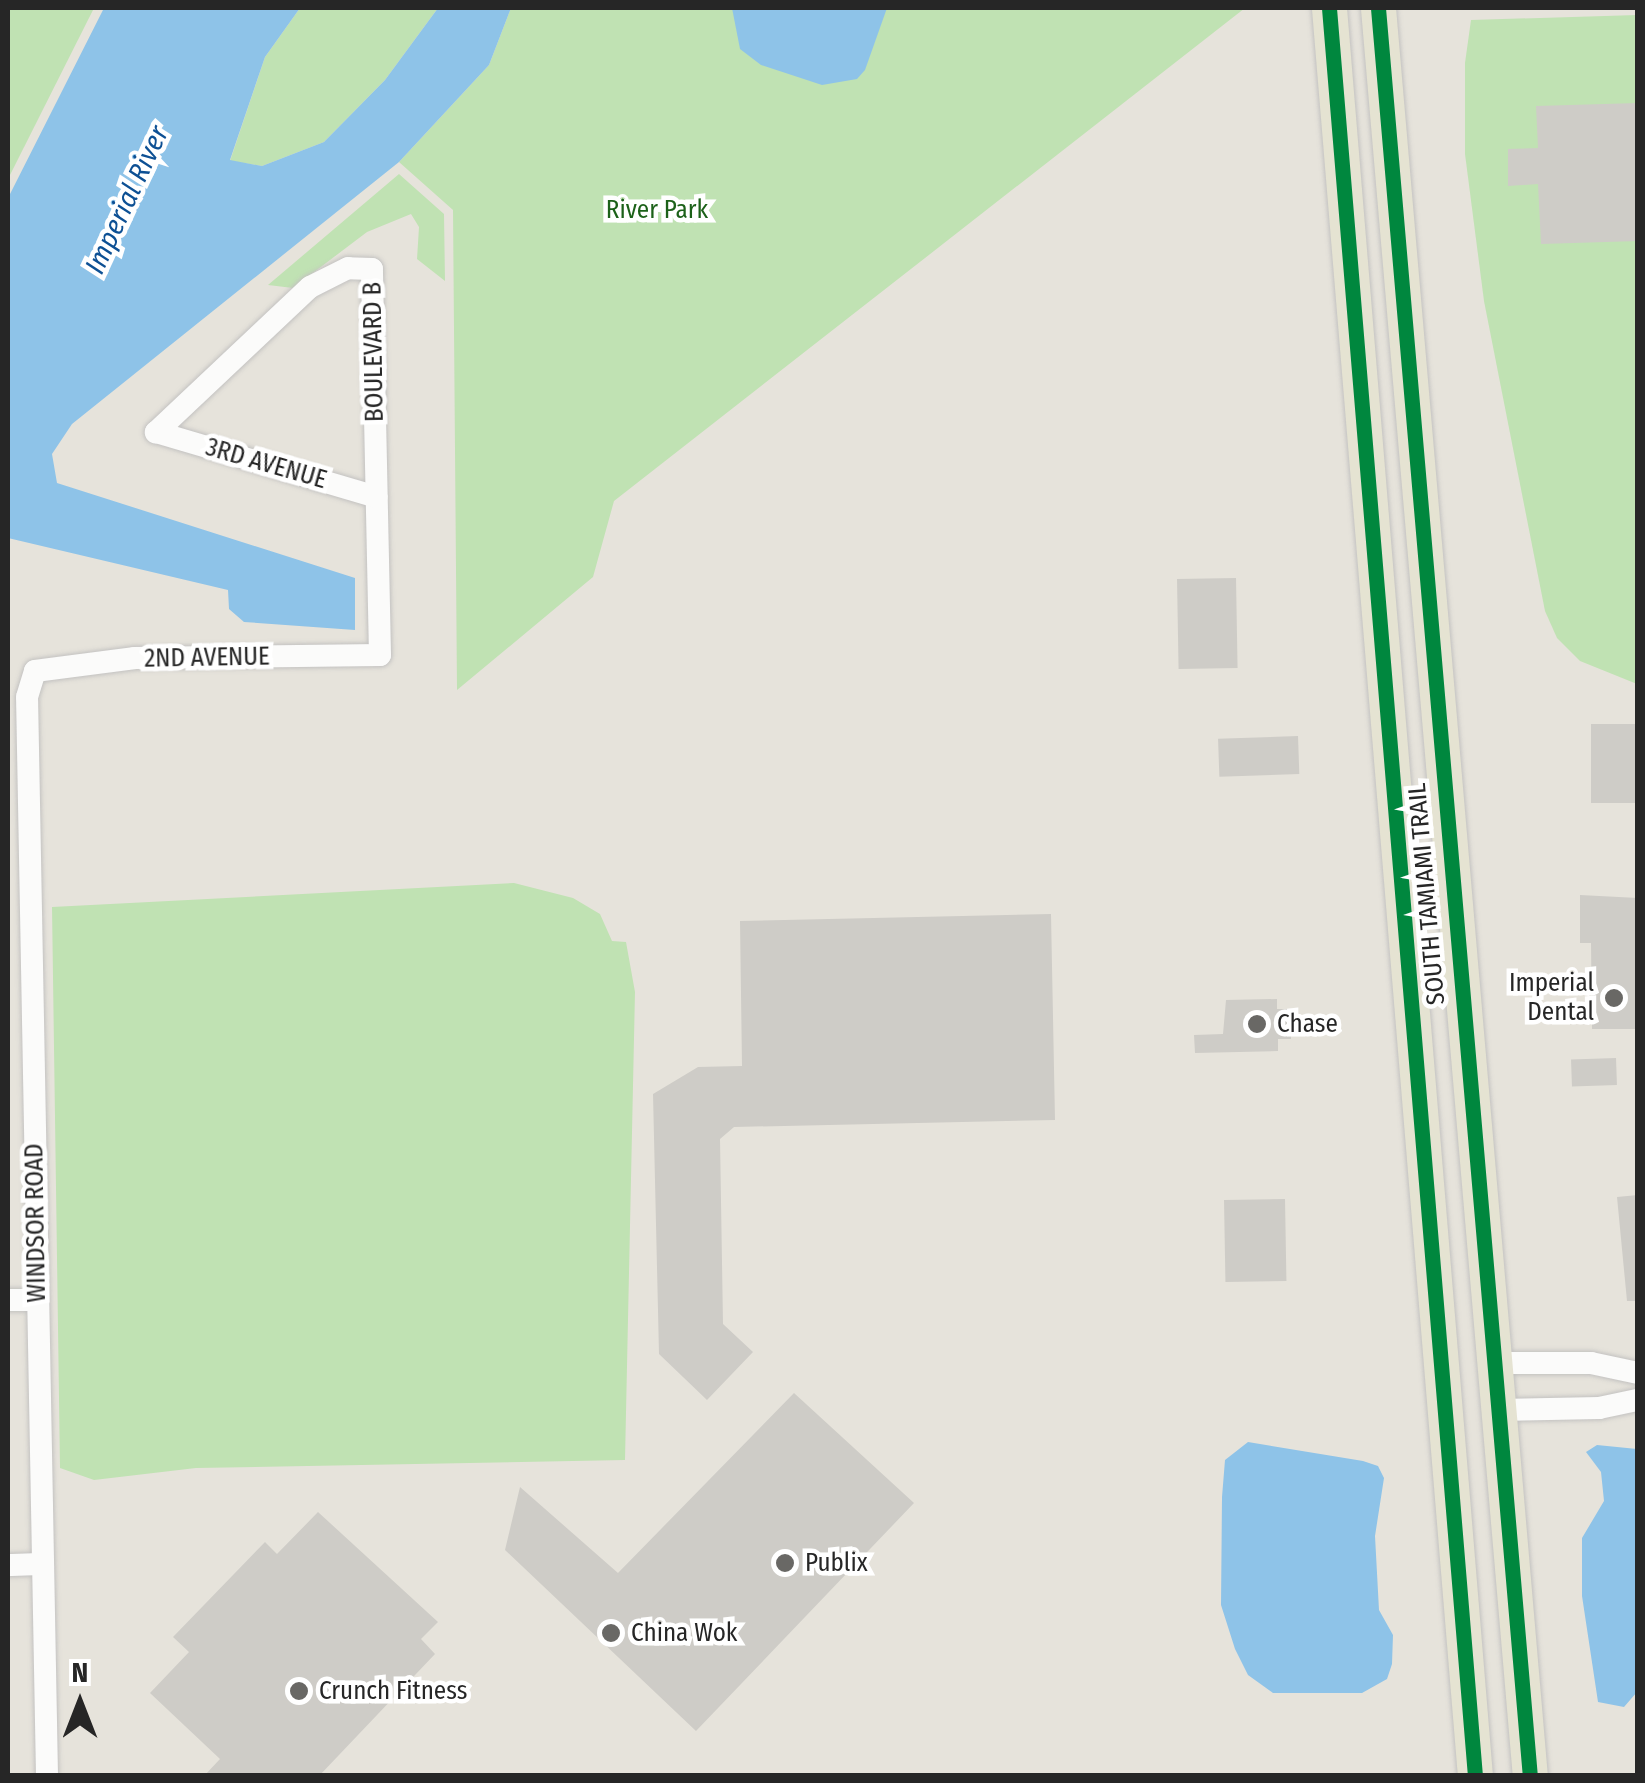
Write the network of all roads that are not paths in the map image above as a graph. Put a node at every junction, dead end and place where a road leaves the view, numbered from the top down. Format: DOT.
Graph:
graph roads {
  1 [pos="1329,8"];
  2 [pos="1378,8"];
  3 [pos="156,432"];
  4 [pos="377,497"];
  5 [pos="380,655"];
  6 [pos="35,671"];
  7 [pos="32,941"];
  8 [pos="8,942"];
  9 [pos="8,1300"];
  10 [pos="37,1300"];
  11 [pos="1496,1363"];
  12 [pos="1638,1374"];
  13 [pos="1638,1400"];
  14 [pos="1499,1410"];
  15 [pos="43,1564"];
  16 [pos="8,1565"];
  17 [pos="47,1776"];
  18 [pos="1475,1776"];
  19 [pos="1530,1776"];
  1 -- 18 [label="main road, SOUTH TAMIAMI TRAIL"];
  2 -- 11 [label="main road, SOUTH TAMIAMI TRAIL"];
  3 -- 4 [label="street, 3RD AVENUE"];
  3 -- 4 [label="street, BOULEVARD B"];
  4 -- 5 [label="street, BOULEVARD B"];
  5 -- 6 [label="street, 2ND AVENUE"];
  6 -- 7 [label="street, WINDSOR ROAD"];
  7 -- 8 [label="street"];
  7 -- 10 [label="street, WINDSOR ROAD"];
  9 -- 10 [label="street"];
  10 -- 15 [label="street, WINDSOR ROAD"];
  11 -- 12 [label="street"];
  11 -- 14 [label="main road, SOUTH TAMIAMI TRAIL"];
  13 -- 14 [label="street"];
  14 -- 19 [label="main road, SOUTH TAMIAMI TRAIL"];
  15 -- 16 [label="street"];
  15 -- 17 [label="street, WINDSOR ROAD"];
}
